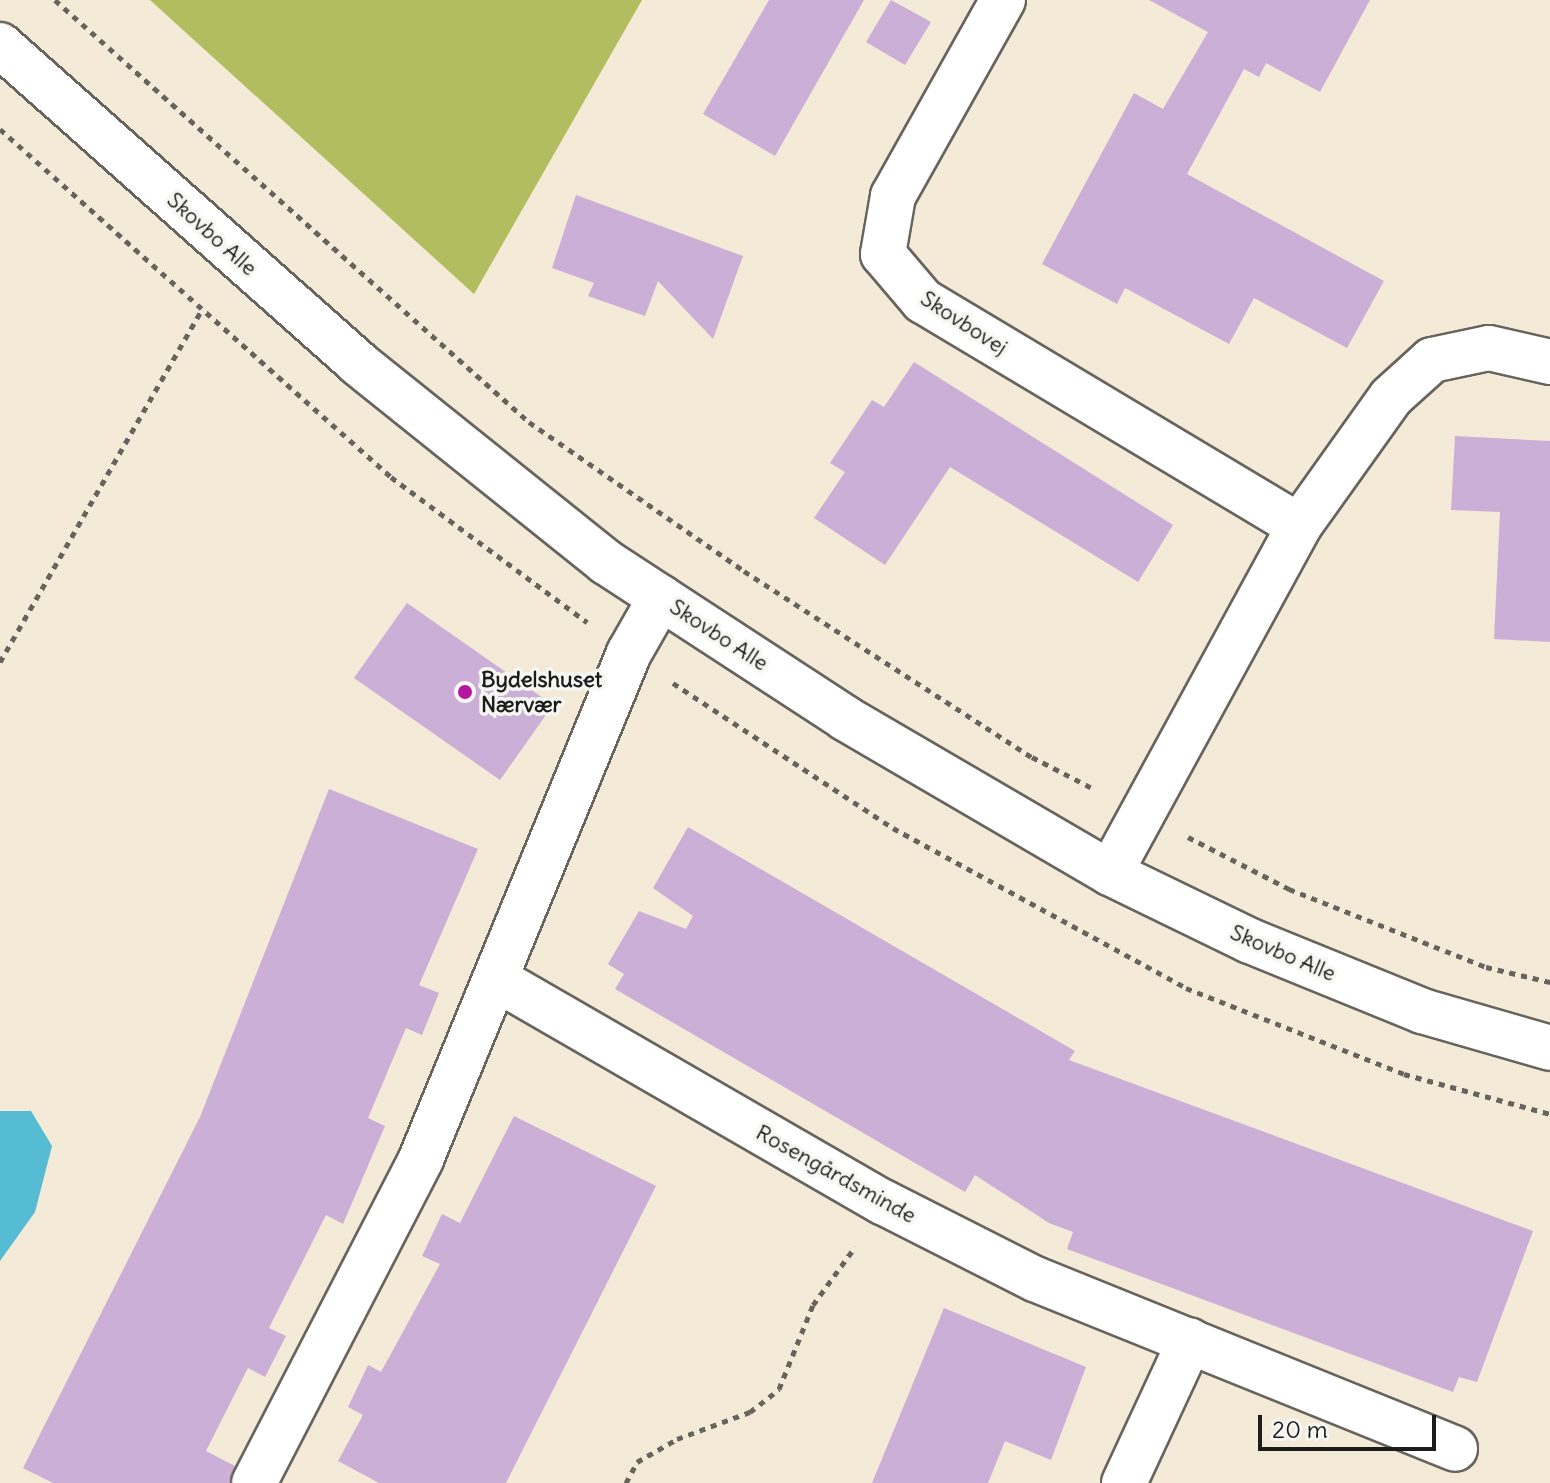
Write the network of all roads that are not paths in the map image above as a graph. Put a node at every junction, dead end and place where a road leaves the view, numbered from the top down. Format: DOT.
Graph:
graph roads {
  1 [pos="1003,0"];
  2 [pos="0,45"];
  3 [pos="1550,362"];
  4 [pos="1299,526"];
  5 [pos="661,597"];
  6 [pos="1110,873"];
  7 [pos="496,979"];
  8 [pos="1550,1048"];
  9 [pos="1190,1341"];
  10 [pos="1455,1449"];
  11 [pos="254,1483"];
  12 [pos="1124,1483"];
  1 -- 4 [label="street, Skovbovej"];
  2 -- 5 [label="street, Skovbo Alle"];
  3 -- 4 [label="street"];
  4 -- 6 [label="street"];
  5 -- 6 [label="street, Skovbo Alle"];
  5 -- 7 [label="street"];
  6 -- 8 [label="street, Skovbo Alle"];
  7 -- 9 [label="street, Rosengårdsminde"];
  7 -- 11 [label="street"];
  9 -- 10 [label="street, Rosengårdsminde"];
  9 -- 12 [label="street"];
}
